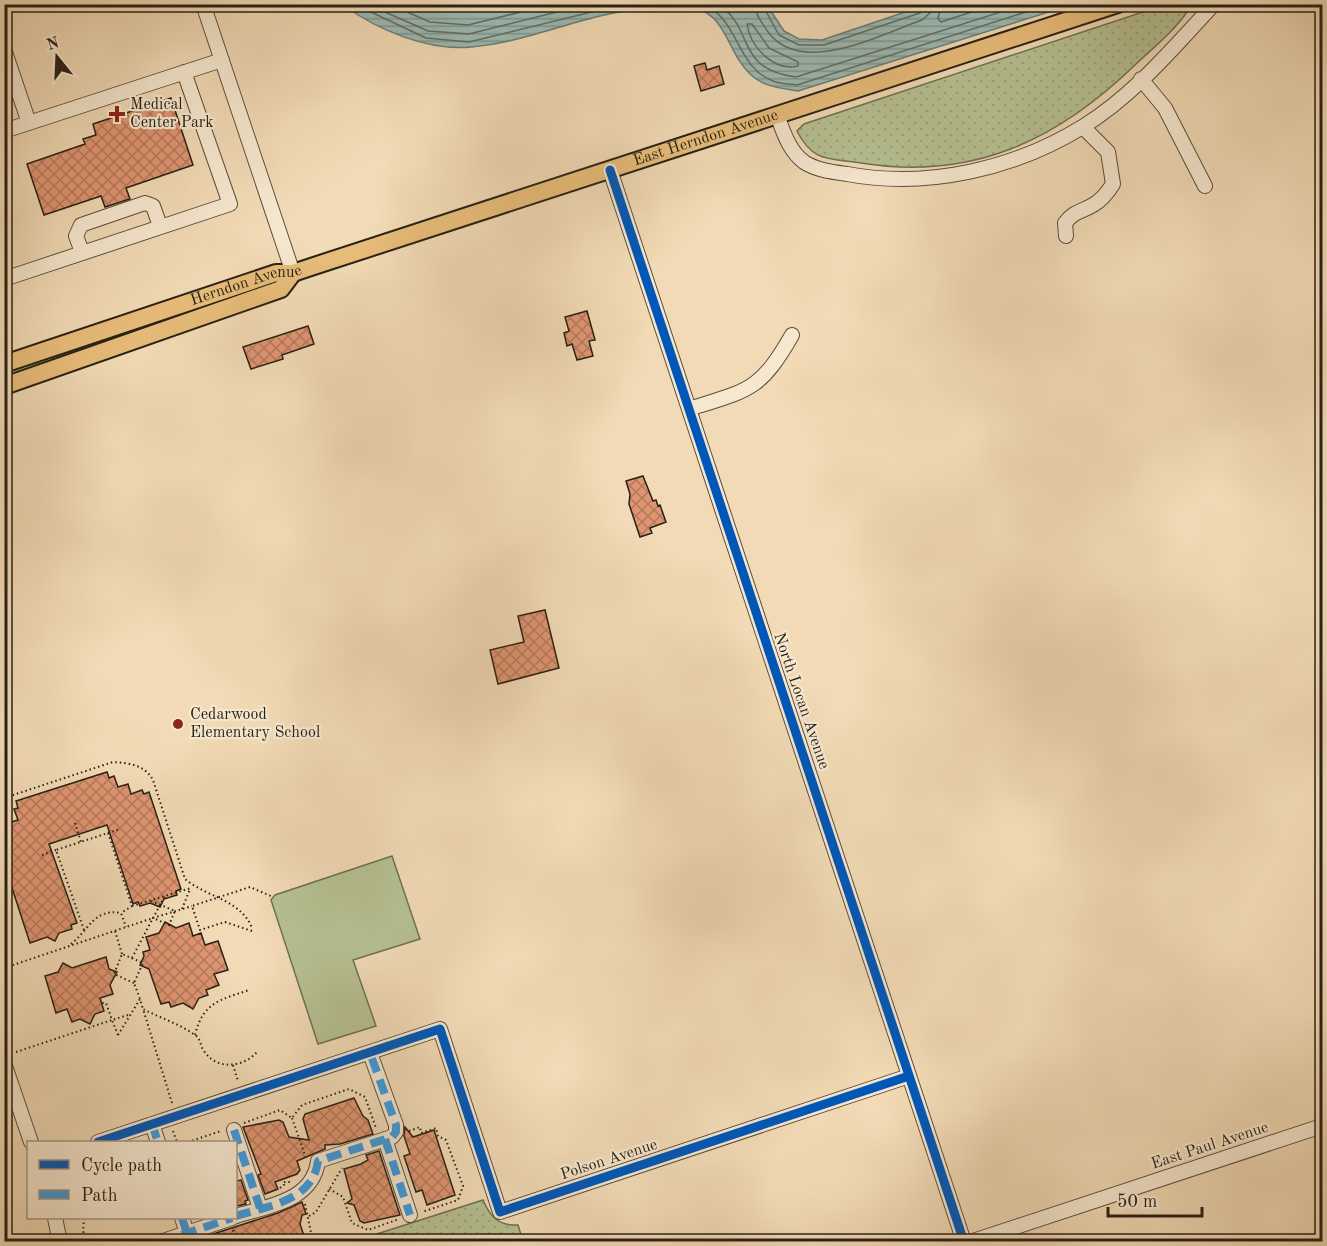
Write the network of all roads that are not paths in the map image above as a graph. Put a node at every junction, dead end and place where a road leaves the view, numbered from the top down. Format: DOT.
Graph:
graph roads {
  1 [pos="203,4"];
  2 [pos="1118,4"];
  3 [pos="1214,4"];
  4 [pos="4,50"];
  5 [pos="222,60"];
  6 [pos="184,72"];
  7 [pos="1141,79"];
  8 [pos="777,115"];
  9 [pos="29,123"];
  10 [pos="1083,127"];
  11 [pos="4,131"];
  12 [pos="610,170"];
  13 [pos="1205,186"];
  14 [pos="160,226"];
  15 [pos="1066,236"];
  16 [pos="82,252"];
  17 [pos="293,273"];
  18 [pos="5,278"];
  19 [pos="792,334"];
  20 [pos="4,364"];
  21 [pos="4,386"];
  22 [pos="689,409"];
  23 [pos="370,1053"];
  24 [pos="6,1072"];
  25 [pos="909,1076"];
  26 [pos="152,1124"];
  27 [pos="1323,1126"];
  28 [pos="234,1128"];
  29 [pos="381,1137"];
  30 [pos="30,1141"];
  31 [pos="104,1141"];
  32 [pos="157,1141"];
  33 [pos="260,1208"];
  34 [pos="411,1215"];
  35 [pos="237,1216"];
  36 [pos="55,1219"];
  37 [pos="182,1219"];
  38 [pos="228,1219"];
  39 [pos="187,1233"];
  40 [pos="60,1242"];
  41 [pos="160,1242"];
  42 [pos="964,1242"];
  43 [pos="970,1242"];
  1 -- 5 [label="street"];
  2 -- 8 [label="main road, East Herndon Avenue"];
  3 -- 7 [label="street"];
  4 -- 9 [label="street"];
  5 -- 6 [label="street"];
  5 -- 17 [label="street"];
  6 -- 9 [label="street"];
  6 -- 14 [label="street"];
  7 -- 10 [label="street"];
  7 -- 13 [label="street"];
  8 -- 10 [label="street"];
  8 -- 12 [label="main road, East Herndon Avenue"];
  9 -- 11 [label="street"];
  10 -- 15 [label="street"];
  12 -- 17 [label="main road, East Herndon Avenue"];
  12 -- 22 [label="street, North Locan Avenue"];
  14 -- 16 [label="street"];
  14 -- 16 [label="street"];
  16 -- 18 [label="street"];
  17 -- 20 [label="main road, Herndon Avenue"];
  17 -- 21 [label="main road, Herndon Avenue"];
  19 -- 22 [label="street"];
  22 -- 25 [label="street, North Locan Avenue"];
  23 -- 25 [label="street, Polson Avenue"];
  23 -- 26 [label="street"];
  23 -- 29 [label="street"];
  24 -- 30 [label="street"];
  25 -- 42 [label="street, North Locan Avenue"];
  26 -- 31 [label="street"];
  26 -- 32 [label="street"];
  27 -- 43 [label="street, East Paul Avenue"];
  28 -- 33 [label="street"];
  29 -- 33 [label="street"];
  29 -- 34 [label="street"];
  33 -- 35 [label="street"];
  36 -- 40 [label="street"];
  37 -- 39 [label="street"];
  38 -- 39 [label="street"];
  39 -- 41 [label="street"];
}
